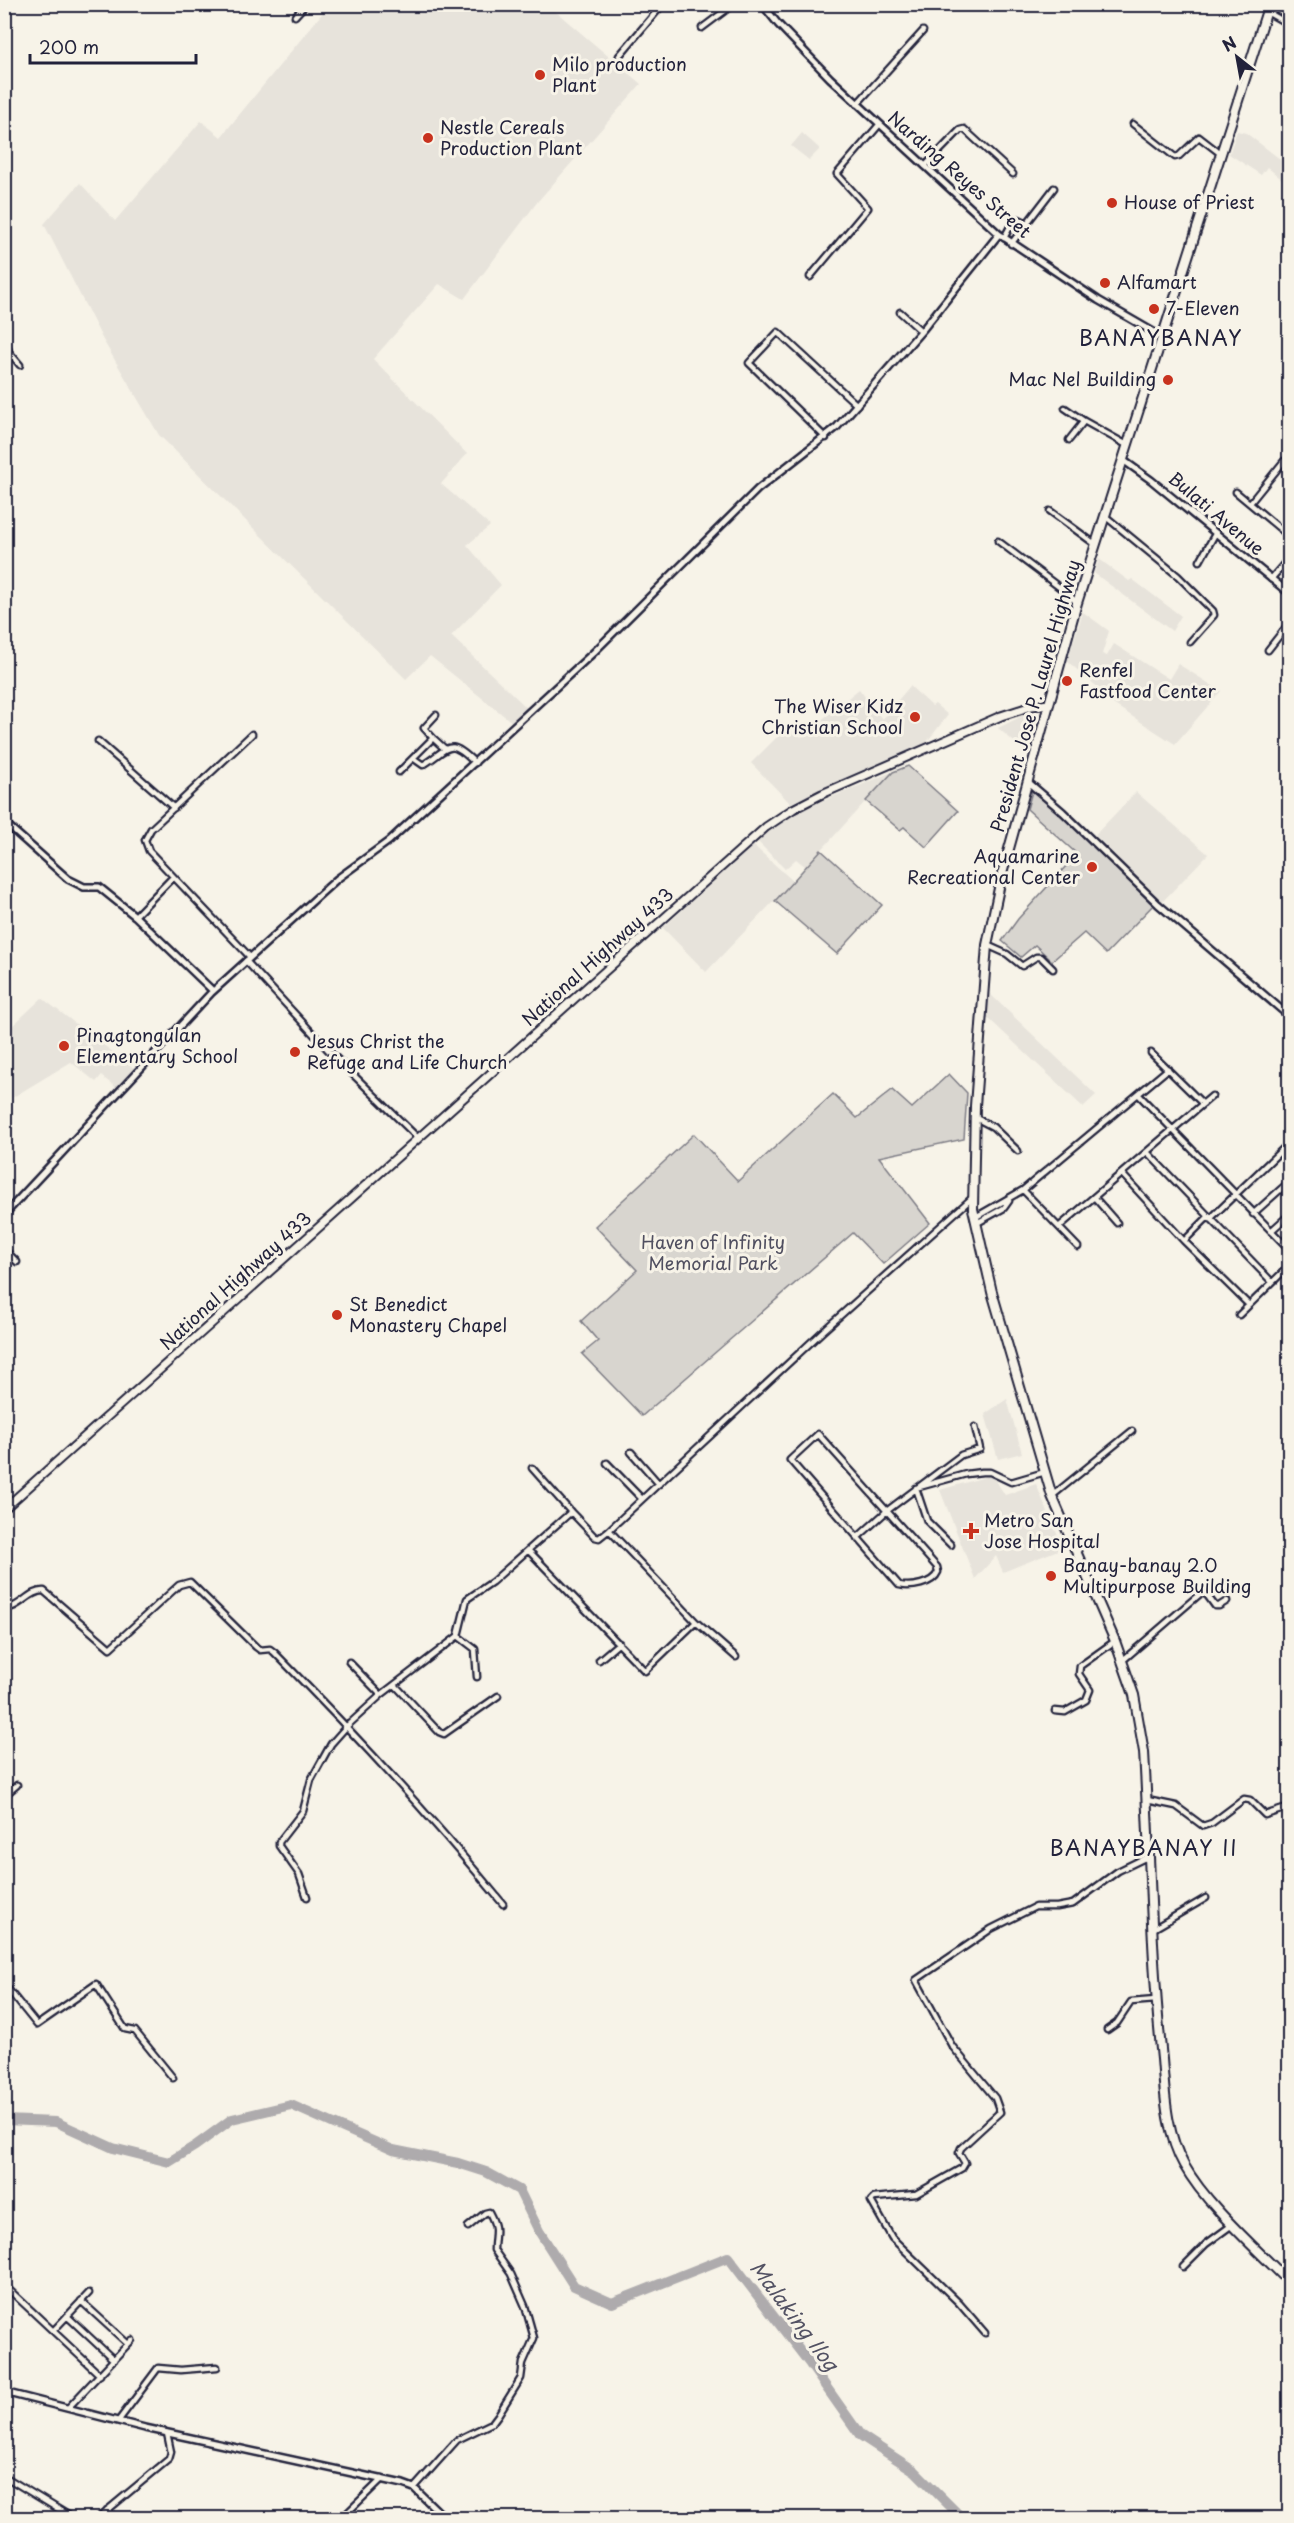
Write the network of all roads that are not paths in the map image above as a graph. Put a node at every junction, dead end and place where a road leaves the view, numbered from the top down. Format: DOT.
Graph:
graph roads {
  1 [pos="306,4"];
  2 [pos="663,4"];
  3 [pos="734,4"];
  4 [pos="762,4"];
  5 [pos="1268,8"];
  6 [pos="295,16"];
  7 [pos="1290,25"];
  8 [pos="702,28"];
  9 [pos="923,31"];
  10 [pos="619,56"];
  11 [pos="857,104"];
  12 [pos="1133,124"];
  13 [pos="879,125"];
  14 [pos="1221,154"];
  15 [pos="925,166"];
  16 [pos="1013,174"];
  17 [pos="1054,188"];
  18 [pos="1028,223"];
  19 [pos="1001,236"];
  20 [pos="1011,244"];
  21 [pos="810,277"];
  22 [pos="900,312"];
  23 [pos="921,332"];
  24 [pos="4,337"];
  25 [pos="1162,337"];
  26 [pos="20,365"];
  27 [pos="857,405"];
  28 [pos="1065,408"];
  29 [pos="1084,421"];
  30 [pos="826,438"];
  31 [pos="1070,440"];
  32 [pos="1128,445"];
  33 [pos="1123,460"];
  34 [pos="1284,461"];
  35 [pos="1236,492"];
  36 [pos="1250,503"];
  37 [pos="1050,511"];
  38 [pos="1105,516"];
  39 [pos="1215,534"];
  40 [pos="1290,537"];
  41 [pos="998,541"];
  42 [pos="1095,543"];
  43 [pos="1290,557"];
  44 [pos="1200,561"];
  45 [pos="1271,579"];
  46 [pos="1290,594"];
  47 [pos="1077,603"];
  48 [pos="1290,622"];
  49 [pos="1190,642"];
  50 [pos="1268,650"];
  51 [pos="1049,704"];
  52 [pos="436,715"];
  53 [pos="252,734"];
  54 [pos="433,738"];
  55 [pos="98,741"];
  56 [pos="445,749"];
  57 [pos="413,758"];
  58 [pos="475,763"];
  59 [pos="399,772"];
  60 [pos="1028,782"];
  61 [pos="174,808"];
  62 [pos="4,822"];
  63 [pos="173,877"];
  64 [pos="135,916"];
  65 [pos="987,945"];
  66 [pos="248,959"];
  67 [pos="1053,969"];
  68 [pos="213,991"];
  69 [pos="1290,1017"];
  70 [pos="1151,1053"];
  71 [pos="1168,1069"];
  72 [pos="1138,1094"];
  73 [pos="1212,1096"];
  74 [pos="1203,1104"];
  75 [pos="974,1117"];
  76 [pos="1172,1131"];
  77 [pos="418,1138"];
  78 [pos="1290,1142"];
  79 [pos="1017,1151"];
  80 [pos="1147,1152"];
  81 [pos="1122,1174"];
  82 [pos="1290,1181"];
  83 [pos="1023,1190"];
  84 [pos="1234,1194"];
  85 [pos="972,1198"];
  86 [pos="1095,1198"];
  87 [pos="1253,1214"];
  88 [pos="4,1215"];
  89 [pos="1290,1215"];
  90 [pos="1209,1218"];
  91 [pos="975,1221"];
  92 [pos="1116,1223"];
  93 [pos="1060,1226"];
  94 [pos="1271,1232"];
  95 [pos="1184,1241"];
  96 [pos="1078,1247"];
  97 [pos="4,1249"];
  98 [pos="1290,1250"];
  99 [pos="17,1262"];
  100 [pos="1290,1265"];
  101 [pos="1272,1282"];
  102 [pos="1248,1304"];
  103 [pos="1239,1315"];
  104 [pos="975,1427"];
  105 [pos="1132,1431"];
  106 [pos="631,1452"];
  107 [pos="607,1463"];
  108 [pos="532,1468"];
  109 [pos="1045,1472"];
  110 [pos="658,1484"];
  111 [pos="916,1488"];
  112 [pos="1052,1496"];
  113 [pos="642,1499"];
  114 [pos="4,1509"];
  115 [pos="888,1510"];
  116 [pos="571,1512"];
  117 [pos="609,1530"];
  118 [pos="857,1538"];
  119 [pos="951,1545"];
  120 [pos="528,1550"];
  121 [pos="4,1600"];
  122 [pos="1227,1601"];
  123 [pos="696,1622"];
  124 [pos="458,1636"];
  125 [pos="1114,1641"];
  126 [pos="619,1643"];
  127 [pos="736,1657"];
  128 [pos="599,1660"];
  129 [pos="1122,1661"];
  130 [pos="349,1662"];
  131 [pos="477,1677"];
  132 [pos="395,1685"];
  133 [pos="381,1695"];
  134 [pos="498,1696"];
  135 [pos="1055,1710"];
  136 [pos="347,1726"];
  137 [pos="17,1785"];
  138 [pos="4,1796"];
  139 [pos="1147,1800"];
  140 [pos="1290,1807"];
  141 [pos="1149,1856"];
  142 [pos="307,1897"];
  143 [pos="1206,1898"];
  144 [pos="503,1904"];
  145 [pos="1153,1929"];
  146 [pos="4,1984"];
  147 [pos="1156,2000"];
  148 [pos="1107,2030"];
  149 [pos="172,2078"];
  150 [pos="1232,2225"];
  151 [pos="468,2227"];
  152 [pos="1183,2267"];
  153 [pos="1290,2283"];
  154 [pos="4,2285"];
  155 [pos="89,2293"];
  156 [pos="81,2301"];
  157 [pos="67,2316"];
  158 [pos="54,2330"];
  159 [pos="985,2333"];
  160 [pos="114,2360"];
  161 [pos="217,2367"];
  162 [pos="100,2375"];
  163 [pos="4,2392"];
  164 [pos="68,2409"];
  165 [pos="119,2420"];
  166 [pos="167,2433"];
  167 [pos="4,2476"];
  168 [pos="382,2479"];
  169 [pos="414,2488"];
  170 [pos="107,2510"];
  171 [pos="73,2518"];
  172 [pos="98,2518"];
  173 [pos="115,2518"];
  174 [pos="342,2518"];
  175 [pos="445,2518"];
  1 -- 6 [label="street"];
  2 -- 10 [label="street"];
  3 -- 8 [label="street"];
  4 -- 11 [label="street, Narding Reyes Street"];
  5 -- 7 [label="street"];
  5 -- 14 [label="highway, President Jose P. Laurel Highway"];
  9 -- 11 [label="street"];
  11 -- 13 [label="street, Narding Reyes Street"];
  12 -- 14 [label="street"];
  13 -- 15 [label="street, Narding Reyes Street"];
  13 -- 21 [label="street"];
  14 -- 25 [label="highway, President Jose P. Laurel Highway"];
  15 -- 16 [label="street"];
  15 -- 19 [label="street, Narding Reyes Street"];
  17 -- 18 [label="street"];
  18 -- 19 [label="street"];
  18 -- 20 [label="street"];
  19 -- 20 [label="street, Narding Reyes Street"];
  19 -- 23 [label="street"];
  20 -- 25 [label="street, Narding Reyes Street"];
  22 -- 23 [label="street"];
  23 -- 27 [label="street"];
  24 -- 26 [label="street"];
  25 -- 32 [label="highway, President Jose P. Laurel Highway"];
  27 -- 30 [label="street"];
  27 -- 30 [label="street"];
  28 -- 29 [label="street"];
  29 -- 31 [label="street"];
  29 -- 32 [label="street"];
  30 -- 58 [label="street"];
  32 -- 33 [label="highway, President Jose P. Laurel Highway"];
  33 -- 38 [label="highway, President Jose P. Laurel Highway"];
  33 -- 39 [label="street, Bulati Avenue"];
  34 -- 36 [label="street"];
  35 -- 36 [label="street"];
  36 -- 40 [label="street"];
  37 -- 42 [label="street"];
  38 -- 42 [label="highway, President Jose P. Laurel Highway"];
  38 -- 49 [label="street"];
  39 -- 44 [label="street"];
  39 -- 45 [label="street, Bulati Avenue"];
  41 -- 47 [label="street"];
  42 -- 47 [label="highway, President Jose P. Laurel Highway"];
  43 -- 45 [label="street"];
  45 -- 46 [label="street, Bulati Avenue"];
  47 -- 51 [label="highway, President Jose P. Laurel Highway"];
  48 -- 50 [label="street"];
  51 -- 60 [label="highway, President Jose P. Laurel Highway"];
  51 -- 77 [label="main road, National Highway 433"];
  52 -- 54 [label="street"];
  53 -- 61 [label="street"];
  54 -- 56 [label="street"];
  54 -- 57 [label="street"];
  55 -- 61 [label="street"];
  56 -- 57 [label="street"];
  56 -- 58 [label="street"];
  57 -- 59 [label="street"];
  58 -- 66 [label="street"];
  60 -- 65 [label="highway, President Jose P. Laurel Highway"];
  60 -- 69 [label="street"];
  61 -- 63 [label="street"];
  62 -- 64 [label="street"];
  63 -- 64 [label="street"];
  63 -- 66 [label="street"];
  64 -- 68 [label="street"];
  65 -- 67 [label="street"];
  65 -- 75 [label="highway, President Jose P. Laurel Highway"];
  66 -- 68 [label="street"];
  66 -- 77 [label="street"];
  68 -- 88 [label="street"];
  70 -- 71 [label="street"];
  71 -- 72 [label="street"];
  71 -- 74 [label="street"];
  72 -- 76 [label="street"];
  72 -- 83 [label="street"];
  73 -- 74 [label="street"];
  74 -- 76 [label="street"];
  75 -- 79 [label="street"];
  75 -- 85 [label="highway, President Jose P. Laurel Highway"];
  76 -- 80 [label="street"];
  76 -- 84 [label="street"];
  77 -- 114 [label="main road, National Highway 433"];
  78 -- 84 [label="street"];
  80 -- 81 [label="street"];
  80 -- 90 [label="street"];
  81 -- 86 [label="street"];
  81 -- 95 [label="street"];
  82 -- 87 [label="street"];
  83 -- 91 [label="street"];
  83 -- 93 [label="street"];
  84 -- 87 [label="street"];
  84 -- 90 [label="street"];
  85 -- 91 [label="highway, President Jose P. Laurel Highway"];
  85 -- 110 [label="street"];
  86 -- 92 [label="street"];
  86 -- 93 [label="street"];
  87 -- 94 [label="street"];
  89 -- 94 [label="street"];
  90 -- 95 [label="street"];
  90 -- 101 [label="street"];
  91 -- 109 [label="highway, President Jose P. Laurel Highway"];
  93 -- 96 [label="street"];
  94 -- 98 [label="street"];
  95 -- 102 [label="street"];
  97 -- 99 [label="street"];
  100 -- 101 [label="street"];
  101 -- 102 [label="street"];
  102 -- 103 [label="street"];
  104 -- 111 [label="street"];
  105 -- 112 [label="street"];
  106 -- 110 [label="street"];
  107 -- 113 [label="street"];
  108 -- 116 [label="street"];
  109 -- 111 [label="street"];
  109 -- 112 [label="highway, President Jose P. Laurel Highway"];
  110 -- 113 [label="street"];
  111 -- 115 [label="street"];
  111 -- 119 [label="street"];
  112 -- 125 [label="highway, President Jose P. Laurel Highway"];
  113 -- 117 [label="street"];
  115 -- 118 [label="street"];
  115 -- 118 [label="street"];
  115 -- 118 [label="street"];
  116 -- 117 [label="street"];
  116 -- 120 [label="street"];
  117 -- 123 [label="street"];
  120 -- 124 [label="street"];
  120 -- 126 [label="street"];
  121 -- 136 [label="street"];
  122 -- 129 [label="street"];
  123 -- 126 [label="street"];
  123 -- 127 [label="street"];
  124 -- 131 [label="street"];
  124 -- 132 [label="street"];
  125 -- 129 [label="highway, President Jose P. Laurel Highway"];
  125 -- 135 [label="street"];
  126 -- 128 [label="street"];
  129 -- 139 [label="highway, President Jose P. Laurel Highway"];
  130 -- 133 [label="street"];
  132 -- 133 [label="street"];
  132 -- 134 [label="street"];
  133 -- 136 [label="street"];
  136 -- 142 [label="street"];
  136 -- 144 [label="street"];
  137 -- 138 [label="street"];
  139 -- 140 [label="street"];
  139 -- 141 [label="highway, President Jose P. Laurel Highway"];
  141 -- 145 [label="highway, President Jose P. Laurel Highway"];
  141 -- 159 [label="street"];
  143 -- 145 [label="street"];
  145 -- 147 [label="highway, President Jose P. Laurel Highway"];
  146 -- 149 [label="street"];
  147 -- 148 [label="street"];
  147 -- 150 [label="highway, President Jose P. Laurel Highway"];
  150 -- 152 [label="street"];
  150 -- 153 [label="highway, President Jose P. Laurel Highway"];
  151 -- 169 [label="street"];
  154 -- 158 [label="street"];
  155 -- 156 [label="street"];
  156 -- 157 [label="street"];
  156 -- 160 [label="street"];
  157 -- 158 [label="street"];
  157 -- 160 [label="street"];
  158 -- 162 [label="street"];
  160 -- 162 [label="street"];
  161 -- 165 [label="street"];
  162 -- 164 [label="street"];
  163 -- 164 [label="street"];
  164 -- 165 [label="street"];
  165 -- 166 [label="street"];
  166 -- 168 [label="street"];
  166 -- 170 [label="street"];
  167 -- 171 [label="street"];
  168 -- 169 [label="street"];
  168 -- 174 [label="street"];
  169 -- 175 [label="street"];
  170 -- 172 [label="street"];
  170 -- 173 [label="street"];
}
